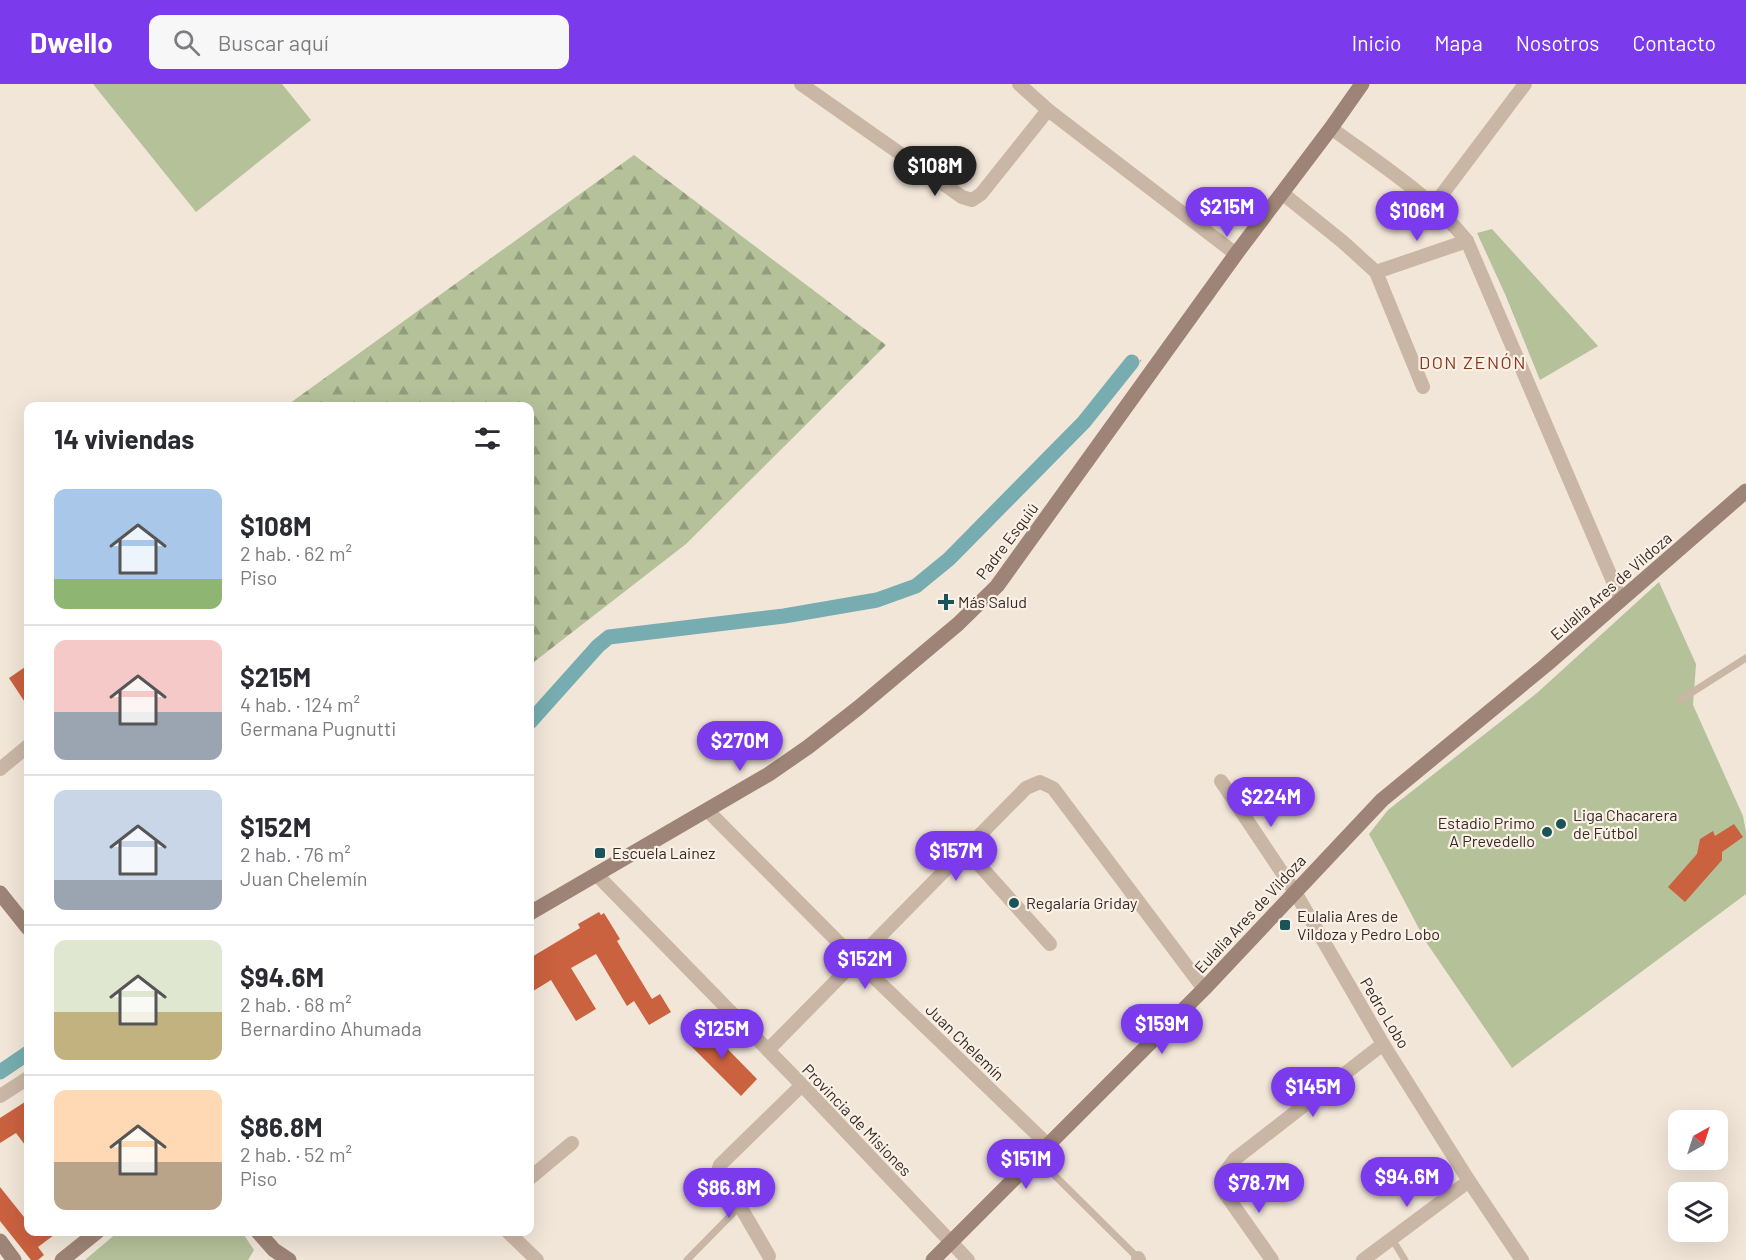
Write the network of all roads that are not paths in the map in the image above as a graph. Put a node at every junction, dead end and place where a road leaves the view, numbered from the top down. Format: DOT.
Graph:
graph roads {
  1 [pos="801,84"];
  2 [pos="1019,84"];
  3 [pos="1362,84"];
  4 [pos="1524,84"];
  5 [pos="1048,110"];
  6 [pos="1331,128"];
  7 [pos="1282,193"];
  8 [pos="1434,205"];
  9 [pos="1467,241"];
  10 [pos="1236,254"];
  11 [pos="1376,272"];
  12 [pos="1423,387"];
  13 [pos="1746,491"];
  14 [pos="1621,600"];
  15 [pos="1746,658"];
  16 [pos="1680,700"];
  17 [pos="24,749"];
  18 [pos="0,769"];
  19 [pos="1221,781"];
  20 [pos="707,810"];
  21 [pos="966,850"];
  22 [pos="596,874"];
  23 [pos="1295,892"];
  24 [pos="0,893"];
  25 [pos="534,911"];
  26 [pos="24,923"];
  27 [pos="1050,944"];
  28 [pos="857,961"];
  29 [pos="1204,989"];
  30 [pos="1383,1044"];
  31 [pos="768,1050"];
  32 [pos="24,1081"];
  33 [pos="802,1085"];
  34 [pos="0,1096"];
  35 [pos="572,1143"];
  36 [pos="1048,1144"];
  37 [pos="1036,1157"];
  38 [pos="534,1175"];
  39 [pos="1469,1181"];
  40 [pos="740,1206"];
  41 [pos="92,1236"];
  42 [pos="260,1236"];
  43 [pos="512,1236"];
  44 [pos="1392,1239"];
  45 [pos="0,1241"];
  46 [pos="950,1242"];
  47 [pos="269,1255"];
  48 [pos="770,1258"];
  49 [pos="1138,1259"];
  50 [pos="15,1260"];
  51 [pos="62,1260"];
  52 [pos="289,1260"];
  53 [pos="537,1260"];
  54 [pos="687,1260"];
  55 [pos="933,1260"];
  56 [pos="968,1260"];
  57 [pos="1272,1260"];
  58 [pos="1363,1260"];
  59 [pos="1406,1260"];
  60 [pos="1522,1260"];
  1 -- 5 [label="street"];
  2 -- 5 [label="street"];
  3 -- 6 [label="street, Padre Esquiú"];
  4 -- 8 [label="street"];
  5 -- 10 [label="street"];
  6 -- 7 [label="street, Padre Esquiú"];
  6 -- 8 [label="street"];
  7 -- 10 [label="street, Padre Esquiú"];
  7 -- 11 [label="street"];
  8 -- 9 [label="street"];
  9 -- 11 [label="street"];
  9 -- 14 [label="street"];
  10 -- 20 [label="street, Padre Esquiú"];
  11 -- 12 [label="street"];
  13 -- 14 [label="street, Eulalia Ares de Vildoza"];
  14 -- 23 [label="street, Eulalia Ares de Vildoza"];
  15 -- 16 [label="lane"];
  17 -- 18 [label="street"];
  19 -- 23 [label="street, Pedro Lobo"];
  20 -- 22 [label="street, Padre Esquiú"];
  20 -- 28 [label="street, Juan Chelemín"];
  21 -- 27 [label="street"];
  21 -- 28 [label="street"];
  21 -- 29 [label="street"];
  22 -- 25 [label="street, Padre Esquiú"];
  22 -- 31 [label="street, Provincia de Misiones"];
  23 -- 29 [label="street, Eulalia Ares de Vildoza"];
  23 -- 30 [label="street, Pedro Lobo"];
  24 -- 26 [label="street"];
  28 -- 31 [label="street"];
  28 -- 36 [label="street, Juan Chelemín"];
  29 -- 36 [label="street, Eulalia Ares de Vildoza"];
  30 -- 39 [label="street, Pedro Lobo"];
  30 -- 57 [label="street"];
  31 -- 33 [label="street, Provincia de Misiones"];
  32 -- 34 [label="street"];
  33 -- 40 [label="street"];
  33 -- 46 [label="street, Provincia de Misiones"];
  35 -- 38 [label="street"];
  36 -- 37 [label="street, Eulalia Ares de Vildoza"];
  37 -- 46 [label="street, Eulalia Ares de Vildoza"];
  37 -- 49 [label="lane"];
  39 -- 44 [label="street"];
  39 -- 60 [label="street, Pedro Lobo"];
  40 -- 48 [label="street"];
  40 -- 54 [label="lane"];
  41 -- 51 [label="street"];
  42 -- 47 [label="street"];
  43 -- 53 [label="street"];
  44 -- 58 [label="street"];
  44 -- 59 [label="lane"];
  45 -- 50 [label="street"];
  46 -- 55 [label="street, Eulalia Ares de Vildoza"];
  46 -- 56 [label="street, Provincia de Misiones"];
  47 -- 52 [label="street"];
}
